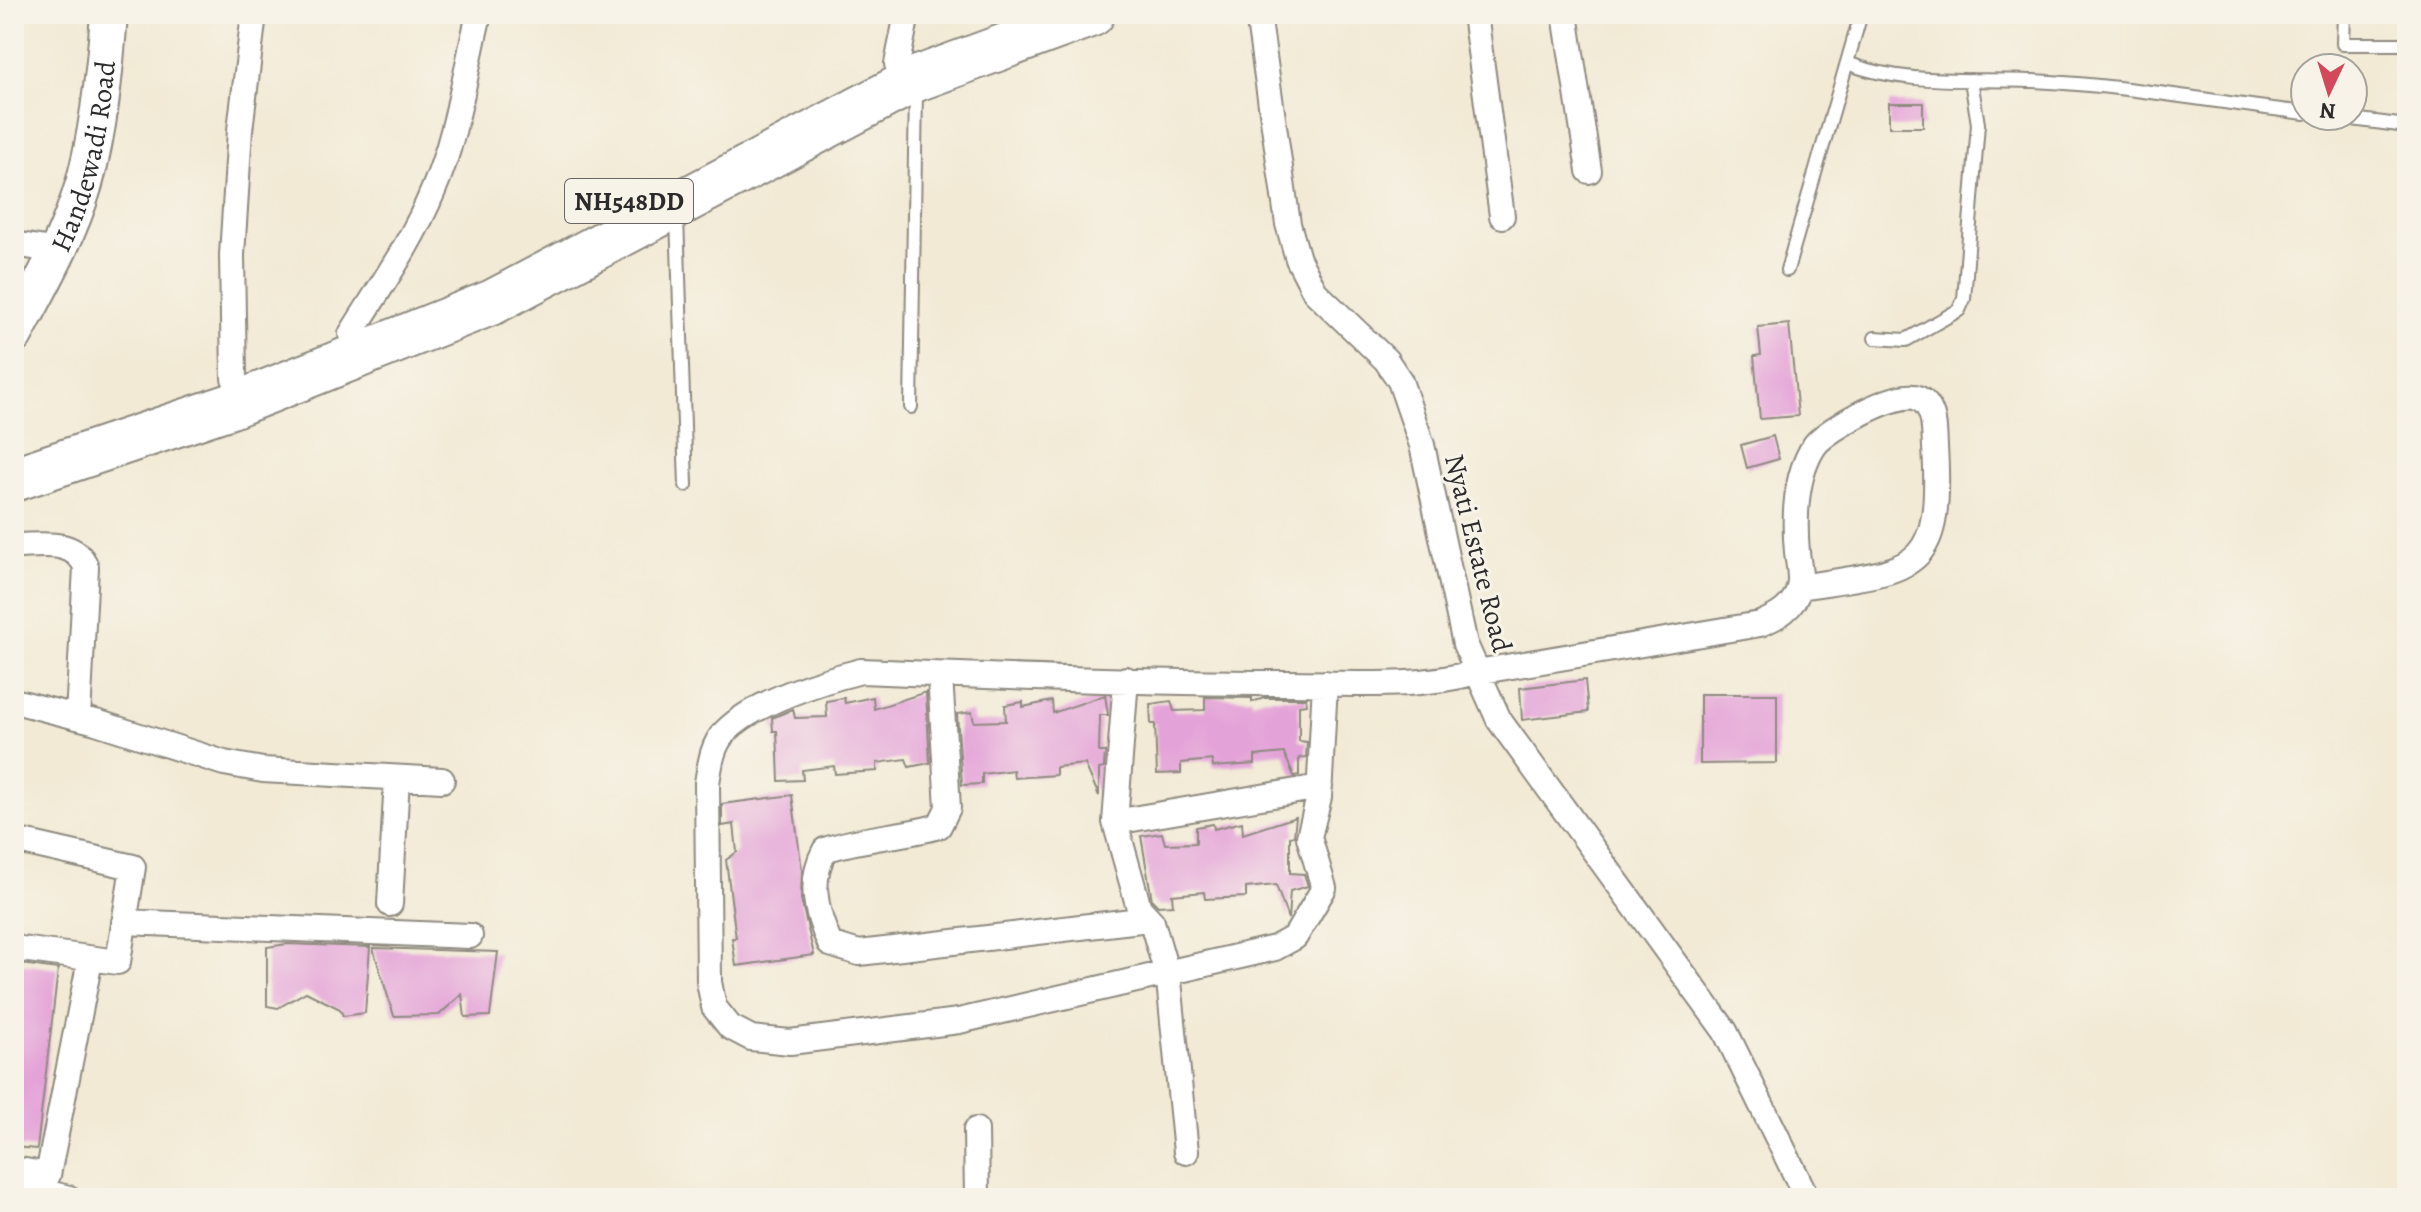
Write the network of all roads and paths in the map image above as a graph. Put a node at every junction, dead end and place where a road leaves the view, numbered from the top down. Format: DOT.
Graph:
graph roads {
  1 [pos="109,14"];
  2 [pos="254,14"];
  3 [pos="479,14"];
  4 [pos="907,14"];
  5 [pos="1020,14"];
  6 [pos="1092,14"];
  7 [pos="1258,14"];
  8 [pos="1475,14"];
  9 [pos="1565,14"];
  10 [pos="1861,14"];
  11 [pos="2344,14"];
  12 [pos="2407,44"];
  13 [pos="1847,63"];
  14 [pos="907,72"];
  15 [pos="1971,80"];
  16 [pos="2289,111"];
  17 [pos="2369,121"];
  18 [pos="2407,126"];
  19 [pos="1589,171"];
  20 [pos="677,208"];
  21 [pos="1502,216"];
  22 [pos="14,244"];
  23 [pos="58,251"];
  24 [pos="1787,270"];
  25 [pos="351,334"];
  26 [pos="14,335"];
  27 [pos="1875,338"];
  28 [pos="234,378"];
  29 [pos="911,407"];
  30 [pos="14,454"];
  31 [pos="14,479"];
  32 [pos="686,485"];
  33 [pos="14,546"];
  34 [pos="1799,587"];
  35 [pos="1477,672"];
  36 [pos="940,675"];
  37 [pos="1126,679"];
  38 [pos="1325,683"];
  39 [pos="14,701"];
  40 [pos="78,717"];
  41 [pos="397,778"];
  42 [pos="442,780"];
  43 [pos="1320,787"];
  44 [pos="1115,822"];
  45 [pos="14,840"];
  46 [pos="390,904"];
  47 [pos="1149,919"];
  48 [pos="124,922"];
  49 [pos="470,936"];
  50 [pos="14,948"];
  51 [pos="90,960"];
  52 [pos="1167,973"];
  53 [pos="976,1130"];
  54 [pos="1186,1152"];
  55 [pos="14,1169"];
  56 [pos="14,1185"];
  57 [pos="69,1198"];
  58 [pos="977,1198"];
  59 [pos="1807,1198"];
  1 -- 23 [label="main road, Handewadi Road"];
  2 -- 28 [label="street"];
  3 -- 25 [label="street"];
  4 -- 14 [label="street"];
  5 -- 14 [label="highway, NH548DD"];
  6 -- 14 [label="highway, NH548DD"];
  7 -- 35 [label="street, Nyati Estate Road"];
  8 -- 21 [label="street"];
  9 -- 19 [label="street"];
  10 -- 13 [label="lane"];
  11 -- 12 [label="lane"];
  13 -- 15 [label="lane"];
  13 -- 24 [label="lane"];
  14 -- 20 [label="highway, NH548DD"];
  14 -- 25 [label="highway, NH548DD"];
  14 -- 29 [label="lane"];
  15 -- 16 [label="lane"];
  15 -- 27 [label="lane"];
  17 -- 18 [label="lane"];
  20 -- 31 [label="highway, NH548DD"];
  20 -- 32 [label="lane"];
  22 -- 23 [label="street"];
  23 -- 26 [label="main road, Handewadi Road"];
  25 -- 28 [label="highway, NH548DD"];
  28 -- 30 [label="highway, NH548DD"];
  33 -- 40 [label="street"];
  34 -- 34 [label="street"];
  34 -- 35 [label="street"];
  35 -- 38 [label="street"];
  35 -- 59 [label="street, Nyati Estate Road"];
  36 -- 37 [label="street"];
  36 -- 47 [label="street"];
  36 -- 52 [label="street"];
  37 -- 38 [label="street"];
  37 -- 44 [label="street"];
  38 -- 43 [label="street"];
  39 -- 40 [label="street"];
  40 -- 41 [label="street"];
  41 -- 42 [label="street"];
  41 -- 46 [label="street"];
  43 -- 44 [label="street"];
  43 -- 52 [label="street"];
  44 -- 47 [label="street"];
  45 -- 48 [label="street"];
  47 -- 52 [label="street"];
  48 -- 49 [label="street"];
  48 -- 51 [label="street"];
  50 -- 51 [label="street"];
  51 -- 55 [label="street"];
  52 -- 54 [label="street"];
  53 -- 58 [label="street"];
  56 -- 57 [label="street"];
}
